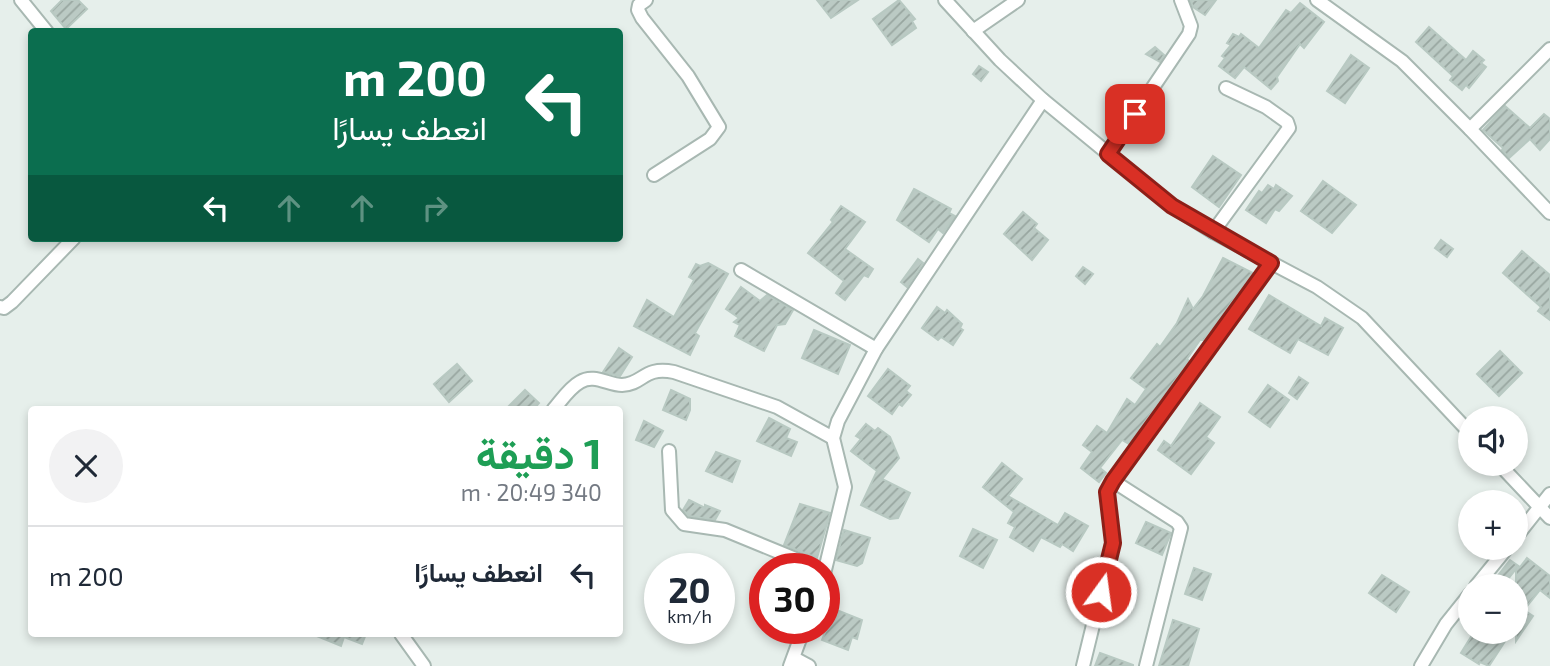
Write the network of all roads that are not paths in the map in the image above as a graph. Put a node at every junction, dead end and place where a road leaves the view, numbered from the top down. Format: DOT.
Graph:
graph roads {
  1 [pos="21,0"];
  2 [pos="646,0"];
  3 [pos="945,0"];
  4 [pos="1018,0"];
  5 [pos="1181,0"];
  6 [pos="1317,0"];
  7 [pos="44,28"];
  8 [pos="973,31"];
  9 [pos="1550,49"];
  10 [pos="1226,88"];
  11 [pos="1043,100"];
  12 [pos="1470,129"];
  13 [pos="1108,154"];
  14 [pos="654,175"];
  15 [pos="1550,213"];
  16 [pos="1213,232"];
  17 [pos="70,242"];
  18 [pos="1271,263"];
  19 [pos="741,270"];
  20 [pos="0,307"];
  21 [pos="876,349"];
  22 [pos="557,406"];
  23 [pos="1458,420"];
  24 [pos="833,438"];
  25 [pos="669,451"];
  26 [pos="1510,476"];
  27 [pos="1113,481"];
  28 [pos="1550,494"];
  29 [pos="1540,507"];
  30 [pos="1550,518"];
  31 [pos="1528,522"];
  32 [pos="780,553"];
  33 [pos="828,553"];
  34 [pos="1497,560"];
  35 [pos="1486,574"];
  36 [pos="1458,609"];
  37 [pos="403,637"];
  38 [pos="798,644"];
  39 [pos="792,662"];
  40 [pos="424,666"];
  41 [pos="809,666"];
  42 [pos="1083,666"];
  43 [pos="1146,666"];
  44 [pos="1421,666"];
  1 -- 7 [label="street"];
  2 -- 14 [label="street"];
  3 -- 8 [label="street"];
  4 -- 8 [label="street"];
  5 -- 13 [label="street"];
  6 -- 12 [label="street"];
  8 -- 11 [label="street"];
  9 -- 12 [label="street"];
  10 -- 16 [label="street"];
  11 -- 13 [label="street"];
  11 -- 21 [label="street"];
  12 -- 15 [label="street"];
  13 -- 16 [label="street"];
  16 -- 18 [label="street"];
  17 -- 20 [label="street"];
  18 -- 23 [label="street"];
  18 -- 27 [label="street"];
  19 -- 21 [label="street"];
  21 -- 24 [label="street"];
  22 -- 24 [label="street"];
  24 -- 33 [label="street"];
  25 -- 32 [label="street"];
  26 -- 29 [label="street"];
  27 -- 42 [label="street"];
  27 -- 43 [label="street"];
  28 -- 29 [label="street"];
  29 -- 30 [label="street"];
  29 -- 31 [label="street"];
  34 -- 35 [label="street"];
  36 -- 44 [label="street"];
  37 -- 40 [label="street"];
  38 -- 39 [label="street"];
  39 -- 41 [label="street"];
}
